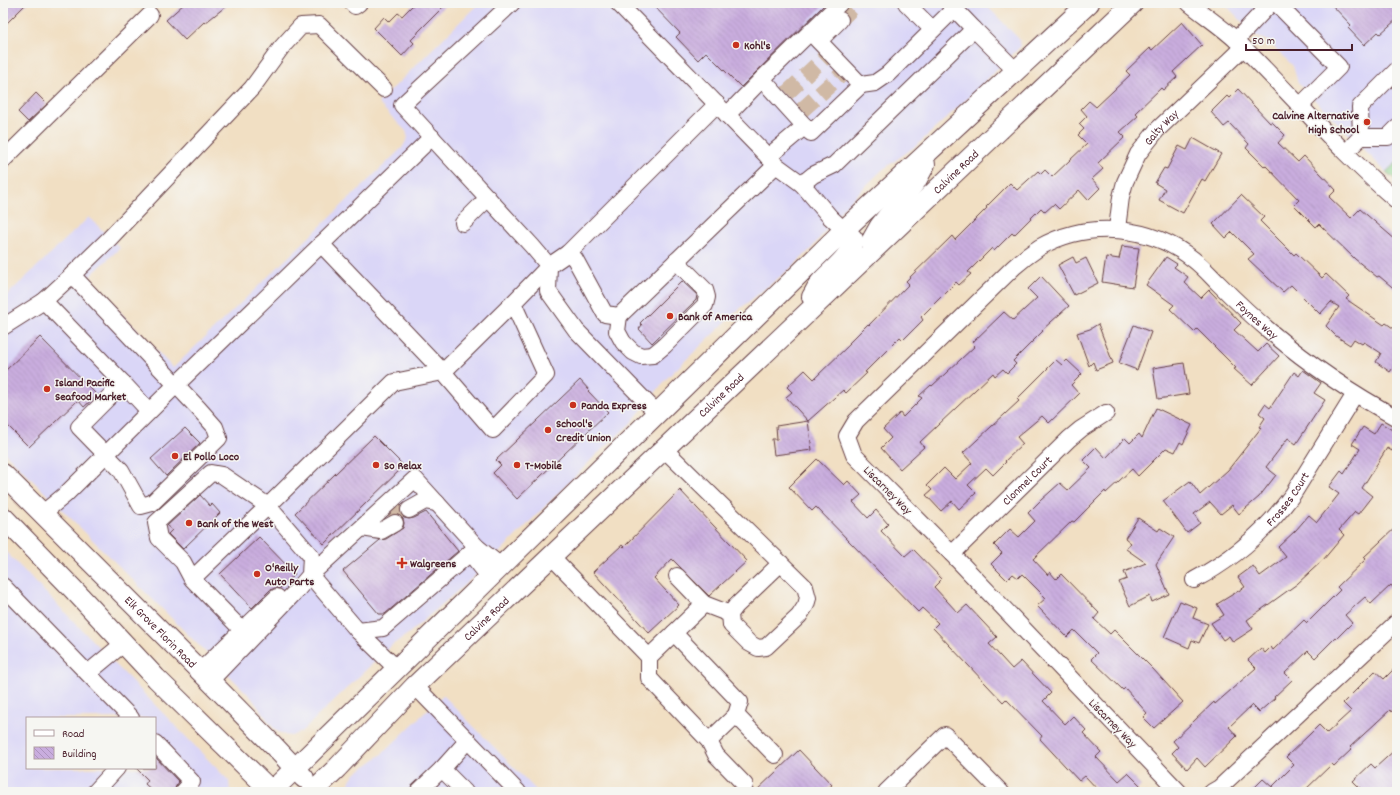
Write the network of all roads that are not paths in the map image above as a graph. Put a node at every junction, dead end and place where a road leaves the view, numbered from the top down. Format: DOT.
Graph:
graph roads {
  1 [pos="512,3"];
  2 [pos="618,3"];
  3 [pos="840,3"];
  4 [pos="906,3"];
  5 [pos="1090,3"];
  6 [pos="1133,3"];
  7 [pos="1189,3"];
  8 [pos="1271,3"];
  9 [pos="1276,3"];
  10 [pos="951,6"];
  11 [pos="150,14"];
  12 [pos="840,20"];
  13 [pos="932,29"];
  14 [pos="974,29"];
  15 [pos="815,36"];
  16 [pos="1239,44"];
  17 [pos="1397,70"];
  18 [pos="1016,71"];
  19 [pos="762,79"];
  20 [pos="861,85"];
  21 [pos="384,89"];
  22 [pos="1300,106"];
  23 [pos="722,110"];
  24 [pos="801,117"];
  25 [pos="1397,128"];
  26 [pos="432,137"];
  27 [pos="1361,137"];
  28 [pos="932,150"];
  29 [pos="1345,153"];
  30 [pos="3,160"];
  31 [pos="772,161"];
  32 [pos="802,184"];
  33 [pos="488,198"];
  34 [pos="1397,201"];
  35 [pos="463,223"];
  36 [pos="1117,229"];
  37 [pos="844,230"];
  38 [pos="321,244"];
  39 [pos="873,251"];
  40 [pos="568,252"];
  41 [pos="676,261"];
  42 [pos="549,266"];
  43 [pos="72,275"];
  44 [pos="44,301"];
  45 [pos="513,303"];
  46 [pos="619,316"];
  47 [pos="798,323"];
  48 [pos="3,327"];
  49 [pos="443,372"];
  50 [pos="123,383"];
  51 [pos="176,384"];
  52 [pos="1355,394"];
  53 [pos="150,411"];
  54 [pos="1106,413"];
  55 [pos="658,414"];
  56 [pos="1397,418"];
  57 [pos="664,449"];
  58 [pos="106,455"];
  59 [pos="3,474"];
  60 [pos="434,499"];
  61 [pos="268,506"];
  62 [pos="407,507"];
  63 [pos="603,508"];
  64 [pos="43,513"];
  65 [pos="3,517"];
  66 [pos="393,520"];
  67 [pos="365,525"];
  68 [pos="473,550"];
  69 [pos="952,554"];
  70 [pos="551,556"];
  71 [pos="781,563"];
  72 [pos="496,572"];
  73 [pos="310,575"];
  74 [pos="677,576"];
  75 [pos="192,579"];
  76 [pos="1194,580"];
  77 [pos="3,586"];
  78 [pos="704,604"];
  79 [pos="730,614"];
  80 [pos="1397,622"];
  81 [pos="242,630"];
  82 [pos="358,631"];
  83 [pos="674,633"];
  84 [pos="123,644"];
  85 [pos="649,657"];
  86 [pos="396,668"];
  87 [pos="88,673"];
  88 [pos="205,676"];
  89 [pos="415,686"];
  90 [pos="736,715"];
  91 [pos="131,717"];
  92 [pos="468,740"];
  93 [pos="709,741"];
  94 [pos="156,744"];
  95 [pos="775,755"];
  96 [pos="295,768"];
  97 [pos="116,769"];
  98 [pos="442,769"];
  99 [pos="745,785"];
  100 [pos="314,791"];
  101 [pos="95,792"];
  102 [pos="183,792"];
  103 [pos="271,792"];
  104 [pos="418,792"];
  105 [pos="465,792"];
  106 [pos="518,792"];
  107 [pos="886,792"];
  108 [pos="1001,792"];
  109 [pos="1179,792"];
  110 [pos="1212,792"];
  1 -- 26 [label="street"];
  2 -- 23 [label="street"];
  3 -- 15 [label="street"];
  4 -- 13 [label="street"];
  5 -- 18 [label="main road"];
  6 -- 39 [label="main road, Calvine Road"];
  7 -- 16 [label="street"];
  8 -- 16 [label="street, Galty Way"];
  9 -- 22 [label="street"];
  10 -- 13 [label="street"];
  10 -- 14 [label="street"];
  11 -- 30 [label="street"];
  12 -- 15 [label="street"];
  13 -- 20 [label="street"];
  14 -- 18 [label="street"];
  14 -- 32 [label="street"];
  15 -- 19 [label="street"];
  15 -- 20 [label="street"];
  16 -- 22 [label="street"];
  16 -- 36 [label="street, Galty Way"];
  17 -- 27 [label="street"];
  18 -- 28 [label="main road"];
  19 -- 23 [label="street"];
  19 -- 24 [label="street"];
  20 -- 24 [label="street"];
  21 -- 43 [label="street"];
  22 -- 29 [label="street"];
  23 -- 31 [label="street"];
  23 -- 40 [label="street"];
  24 -- 31 [label="street"];
  25 -- 27 [label="street"];
  26 -- 33 [label="street"];
  26 -- 38 [label="street"];
  27 -- 29 [label="street"];
  28 -- 37 [label="main road"];
  28 -- 39 [label="main road"];
  29 -- 34 [label="street"];
  31 -- 32 [label="street"];
  31 -- 41 [label="street"];
  32 -- 37 [label="street"];
  33 -- 35 [label="street"];
  33 -- 42 [label="street"];
  36 -- 52 [label="street, Foynes Way"];
  36 -- 69 [label="street, Liscarney Way"];
  37 -- 47 [label="main road"];
  37 -- 55 [label="main road"];
  38 -- 49 [label="street"];
  38 -- 51 [label="street"];
  39 -- 47 [label="main road, Calvine Road"];
  40 -- 42 [label="street"];
  40 -- 46 [label="street"];
  41 -- 46 [label="street"];
  41 -- 46 [label="street"];
  42 -- 45 [label="street"];
  42 -- 55 [label="street"];
  43 -- 44 [label="street"];
  43 -- 51 [label="street"];
  44 -- 48 [label="street"];
  44 -- 50 [label="street"];
  45 -- 49 [label="street"];
  45 -- 49 [label="street"];
  47 -- 57 [label="main road, Calvine Road"];
  49 -- 61 [label="street"];
  50 -- 53 [label="street"];
  50 -- 58 [label="street"];
  51 -- 53 [label="street"];
  51 -- 58 [label="street"];
  52 -- 56 [label="street, Foynes Way"];
  52 -- 76 [label="street, Frosses Court"];
  53 -- 58 [label="street"];
  54 -- 69 [label="street, Clonmel Court"];
  55 -- 63 [label="main road"];
  55 -- 72 [label="main road"];
  57 -- 63 [label="main road, Calvine Road"];
  57 -- 71 [label="street"];
  58 -- 64 [label="street"];
  59 -- 64 [label="main road, Elk Grove Florin Road"];
  60 -- 62 [label="street"];
  60 -- 67 [label="street"];
  60 -- 68 [label="street"];
  61 -- 73 [label="street"];
  61 -- 75 [label="street"];
  61 -- 75 [label="street"];
  63 -- 70 [label="main road, Calvine Road"];
  64 -- 88 [label="main road, Elk Grove Florin Road"];
  65 -- 84 [label="main road"];
  66 -- 67 [label="street"];
  67 -- 73 [label="street"];
  68 -- 72 [label="street"];
  68 -- 82 [label="street"];
  69 -- 109 [label="street, Liscarney Way"];
  70 -- 85 [label="street"];
  70 -- 89 [label="main road, Calvine Road"];
  71 -- 79 [label="street"];
  71 -- 79 [label="street"];
  72 -- 86 [label="main road"];
  73 -- 81 [label="street"];
  73 -- 82 [label="street"];
  73 -- 88 [label="street"];
  74 -- 78 [label="street"];
  75 -- 81 [label="street"];
  77 -- 87 [label="street"];
  78 -- 79 [label="street"];
  78 -- 83 [label="street"];
  80 -- 110 [label="street"];
  81 -- 88 [label="street"];
  82 -- 86 [label="street"];
  83 -- 85 [label="street"];
  83 -- 90 [label="street"];
  84 -- 87 [label="street"];
  84 -- 103 [label="main road"];
  85 -- 93 [label="street"];
  86 -- 96 [label="main road"];
  87 -- 91 [label="street"];
  88 -- 96 [label="main road, Elk Grove Florin Road"];
  89 -- 92 [label="street"];
  89 -- 100 [label="main road, Calvine Road"];
  90 -- 93 [label="street"];
  90 -- 95 [label="street"];
  92 -- 98 [label="street"];
  92 -- 106 [label="street"];
  93 -- 99 [label="street"];
  94 -- 102 [label="street"];
  96 -- 100 [label="main road, Elk Grove Florin Road"];
  96 -- 103 [label="main road"];
  97 -- 101 [label="street"];
  98 -- 104 [label="street"];
  98 -- 105 [label="street"];
  107 -- 108 [label="street"];
}
